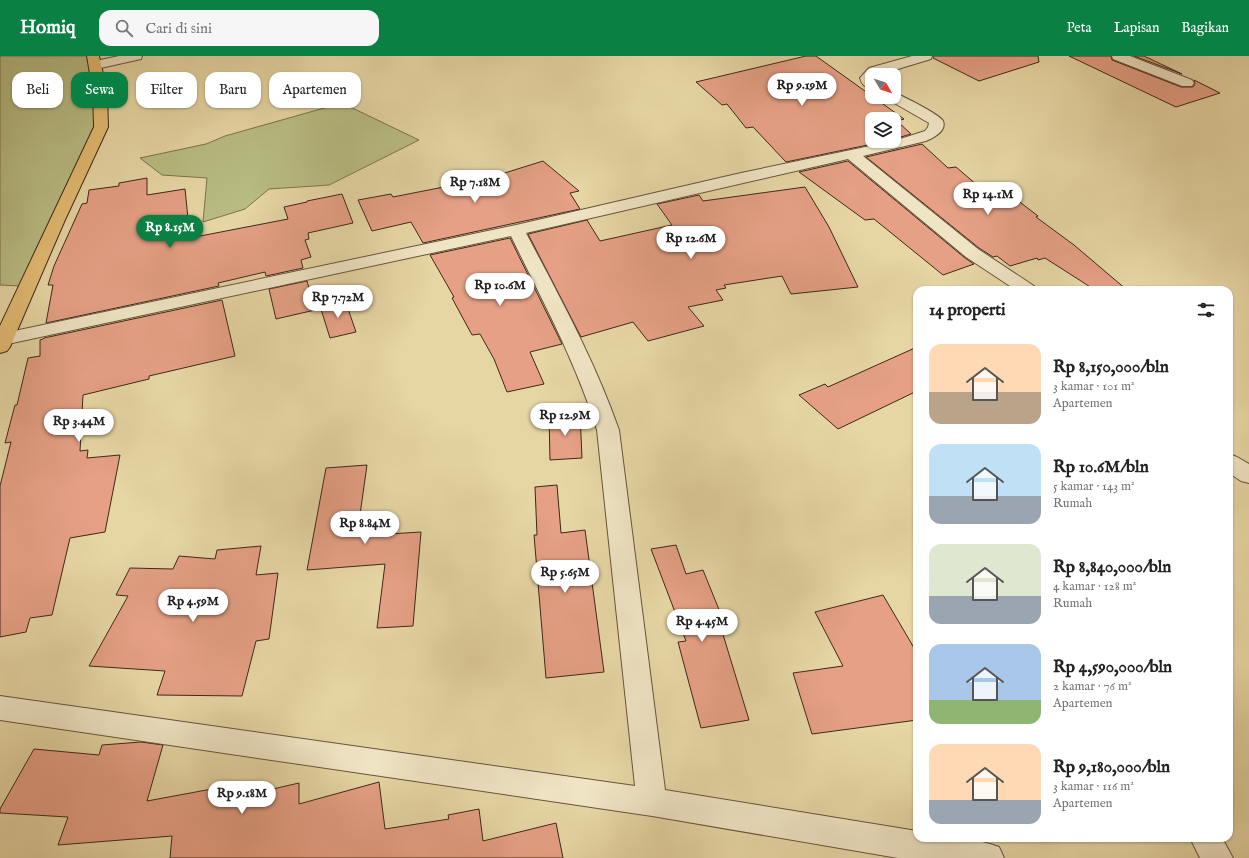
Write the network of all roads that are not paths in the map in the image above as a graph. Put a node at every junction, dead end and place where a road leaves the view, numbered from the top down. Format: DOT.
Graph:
graph roads {
  1 [pos="136,56"];
  2 [pos="926,56"];
  3 [pos="1118,56"];
  4 [pos="94,60"];
  5 [pos="884,68"];
  6 [pos="1187,83"];
  7 [pos="901,101"];
  8 [pos="851,154"];
  9 [pos="516,230"];
  10 [pos="1022,286"];
  11 [pos="2,343"];
  12 [pos="1233,465"];
  13 [pos="1249,475"];
  14 [pos="0,708"];
  15 [pos="652,802"];
  16 [pos="1208,842"];
  17 [pos="988,858"];
  18 [pos="1218,858"];
  1 -- 4 [label="street"];
  2 -- 5 [label="street"];
  3 -- 6 [label="street"];
  4 -- 11 [label="main road"];
  7 -- 8 [label="street"];
  8 -- 9 [label="street"];
  8 -- 10 [label="street"];
  9 -- 11 [label="street"];
  9 -- 15 [label="street"];
  12 -- 13 [label="street"];
  14 -- 15 [label="street"];
  15 -- 17 [label="street"];
  16 -- 18 [label="street"];
}
